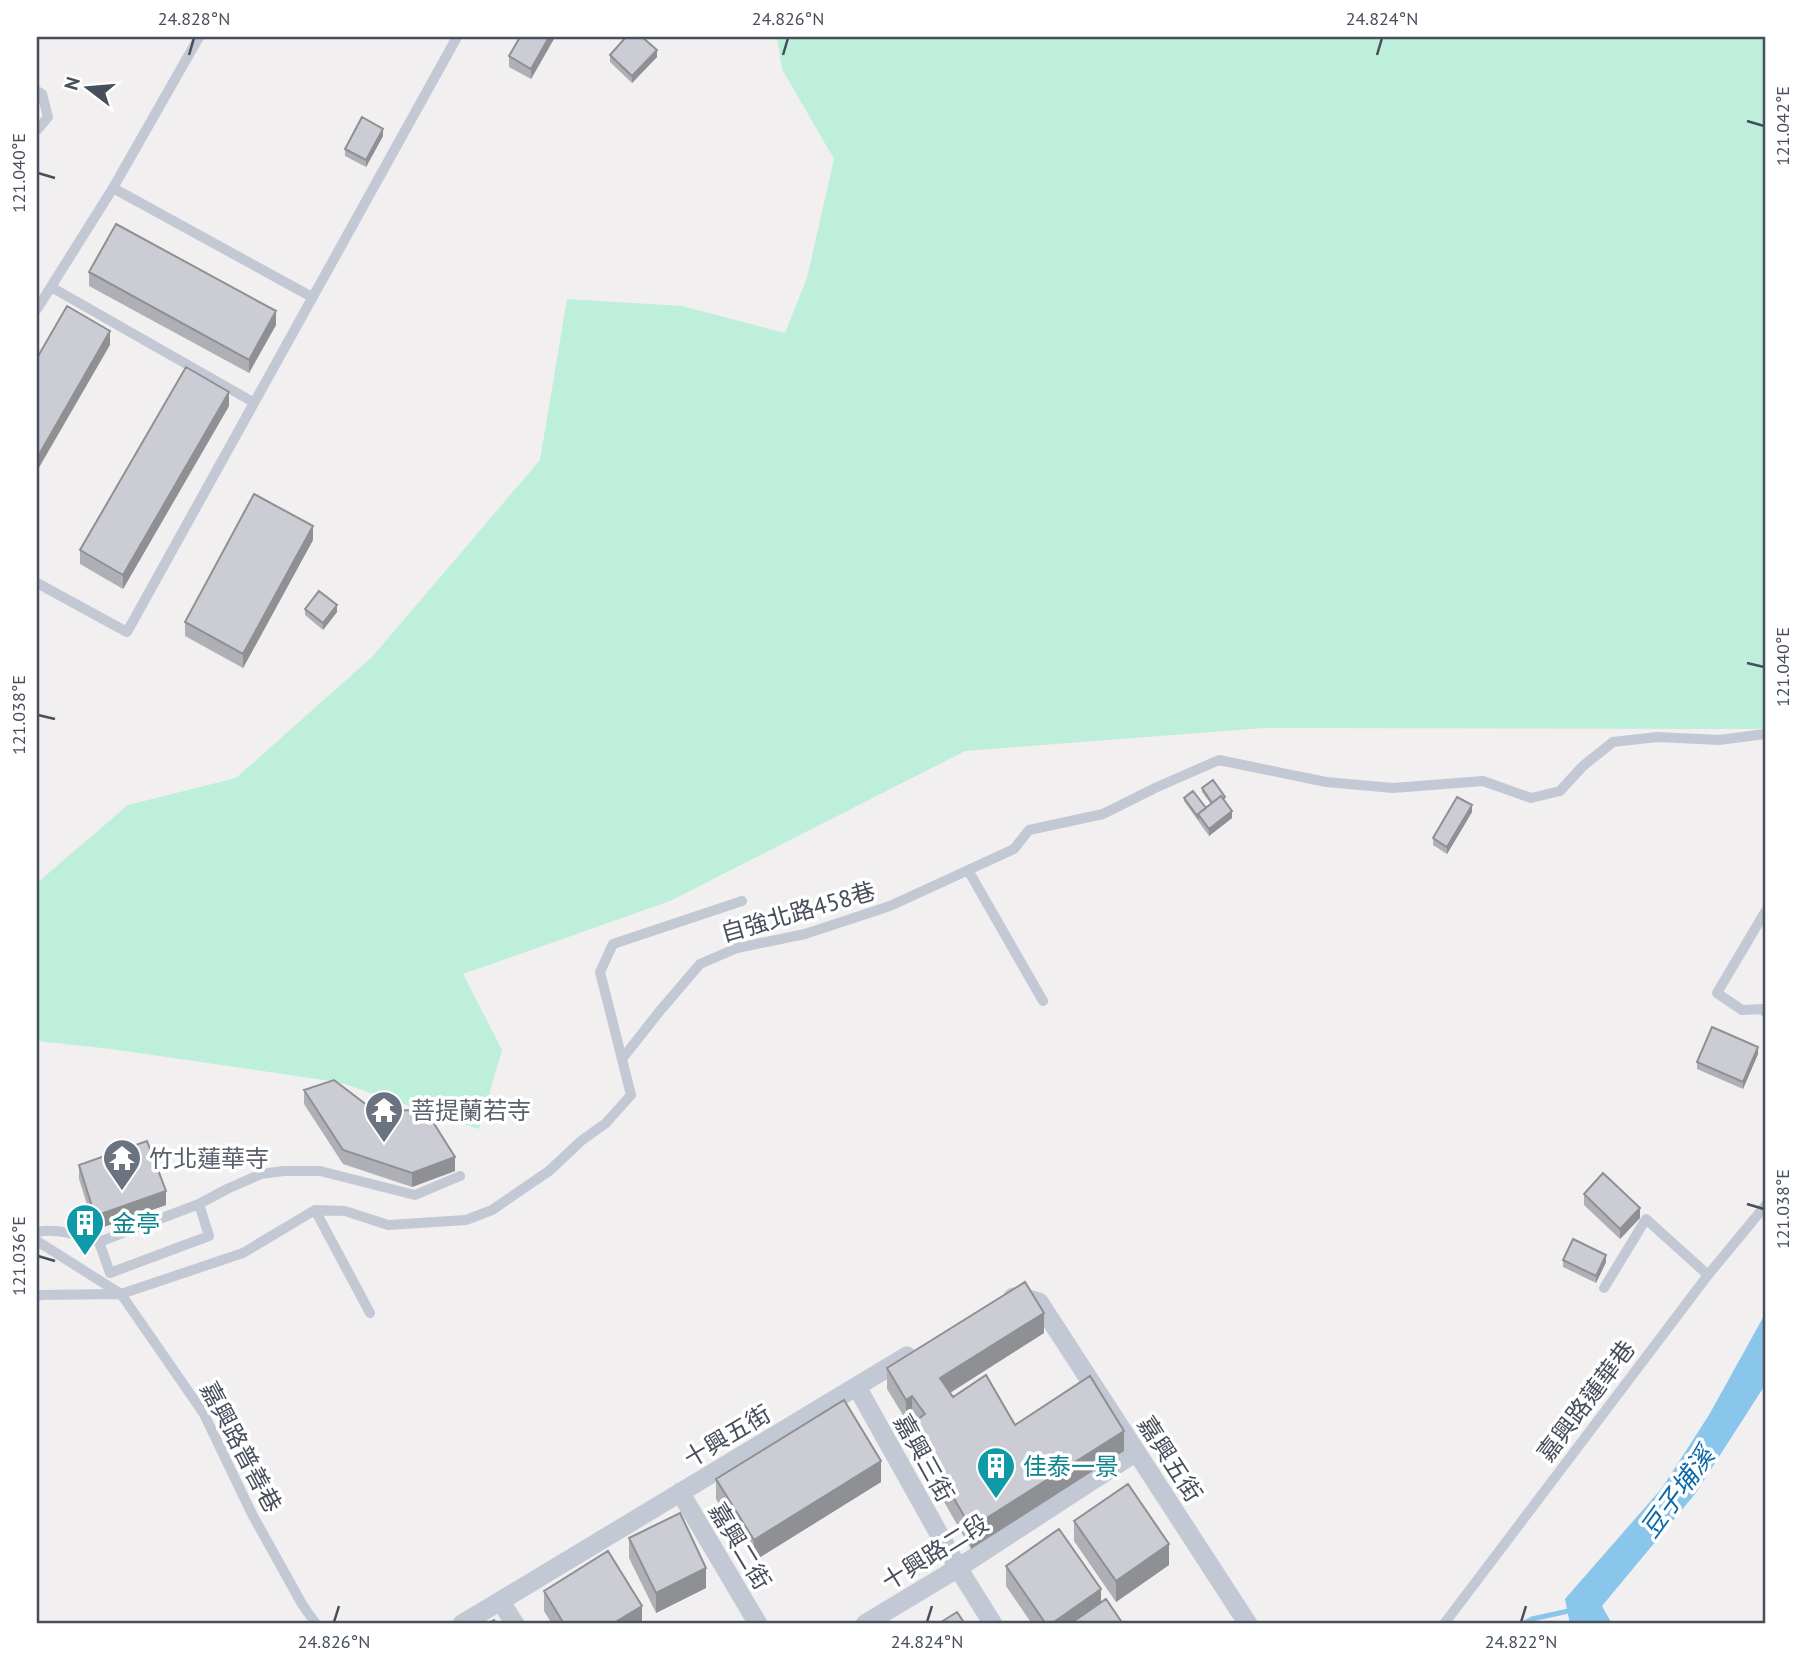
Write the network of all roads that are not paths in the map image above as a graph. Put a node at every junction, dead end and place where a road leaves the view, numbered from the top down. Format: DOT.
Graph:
graph roads {
  1 [pos="199,37"];
  2 [pos="457,37"];
  3 [pos="37,91"];
  4 [pos="37,130"];
  5 [pos="113,188"];
  6 [pos="51,287"];
  7 [pos="312,297"];
  8 [pos="37,309"];
  9 [pos="253,402"];
  10 [pos="37,583"];
  11 [pos="1765,734"];
  12 [pos="968,870"];
  13 [pos="742,901"];
  14 [pos="1765,912"];
  15 [pos="1043,1000"];
  16 [pos="1765,1012"];
  17 [pos="622,1059"];
  18 [pos="460,1176"];
  19 [pos="199,1204"];
  20 [pos="1765,1206"];
  21 [pos="315,1210"];
  22 [pos="37,1232"];
  23 [pos="37,1241"];
  24 [pos="99,1242"];
  25 [pos="1708,1275"];
  26 [pos="1604,1288"];
  27 [pos="121,1294"];
  28 [pos="37,1297"];
  29 [pos="991,1304"];
  30 [pos="370,1313"];
  31 [pos="924,1345"];
  32 [pos="857,1387"];
  33 [pos="1136,1452"];
  34 [pos="680,1492"];
  35 [pos="958,1568"];
  36 [pos="501,1601"];
  37 [pos="316,1624"];
  38 [pos="461,1624"];
  39 [pos="515,1624"];
  40 [pos="758,1624"];
  41 [pos="865,1624"];
  42 [pos="993,1624"];
  43 [pos="1248,1624"];
  44 [pos="1444,1624"];
  1 -- 5 [label="lane"];
  2 -- 7 [label="lane"];
  3 -- 4 [label="lane"];
  5 -- 6 [label="lane"];
  5 -- 7 [label="lane"];
  6 -- 8 [label="lane"];
  6 -- 9 [label="lane"];
  7 -- 9 [label="lane"];
  9 -- 10 [label="lane"];
  11 -- 12 [label="lane, 自強北路458巷"];
  12 -- 15 [label="lane"];
  12 -- 17 [label="lane, 自強北路458巷"];
  13 -- 17 [label="lane"];
  14 -- 16 [label="lane"];
  17 -- 21 [label="lane"];
  18 -- 19 [label="lane"];
  19 -- 24 [label="lane"];
  19 -- 24 [label="lane"];
  20 -- 25 [label="lane, 嘉興路蓮華巷"];
  21 -- 27 [label="lane"];
  21 -- 30 [label="lane"];
  22 -- 24 [label="lane"];
  23 -- 27 [label="lane"];
  25 -- 26 [label="lane"];
  25 -- 44 [label="lane, 嘉興路蓮華巷"];
  27 -- 28 [label="lane"];
  27 -- 37 [label="lane, 嘉興路普善巷"];
  29 -- 33 [label="street, 嘉興五街"];
  31 -- 32 [label="street, 十興五街"];
  32 -- 34 [label="street, 十興五街"];
  32 -- 35 [label="street, 嘉興三街"];
  33 -- 35 [label="street, 十興路二段"];
  33 -- 43 [label="street, 嘉興五街"];
  34 -- 36 [label="street, 十興五街"];
  34 -- 40 [label="street, 嘉興二街"];
  35 -- 41 [label="street, 十興路二段"];
  35 -- 42 [label="street, 嘉興三街"];
  36 -- 38 [label="street, 十興五街"];
  36 -- 39 [label="street"];
}
